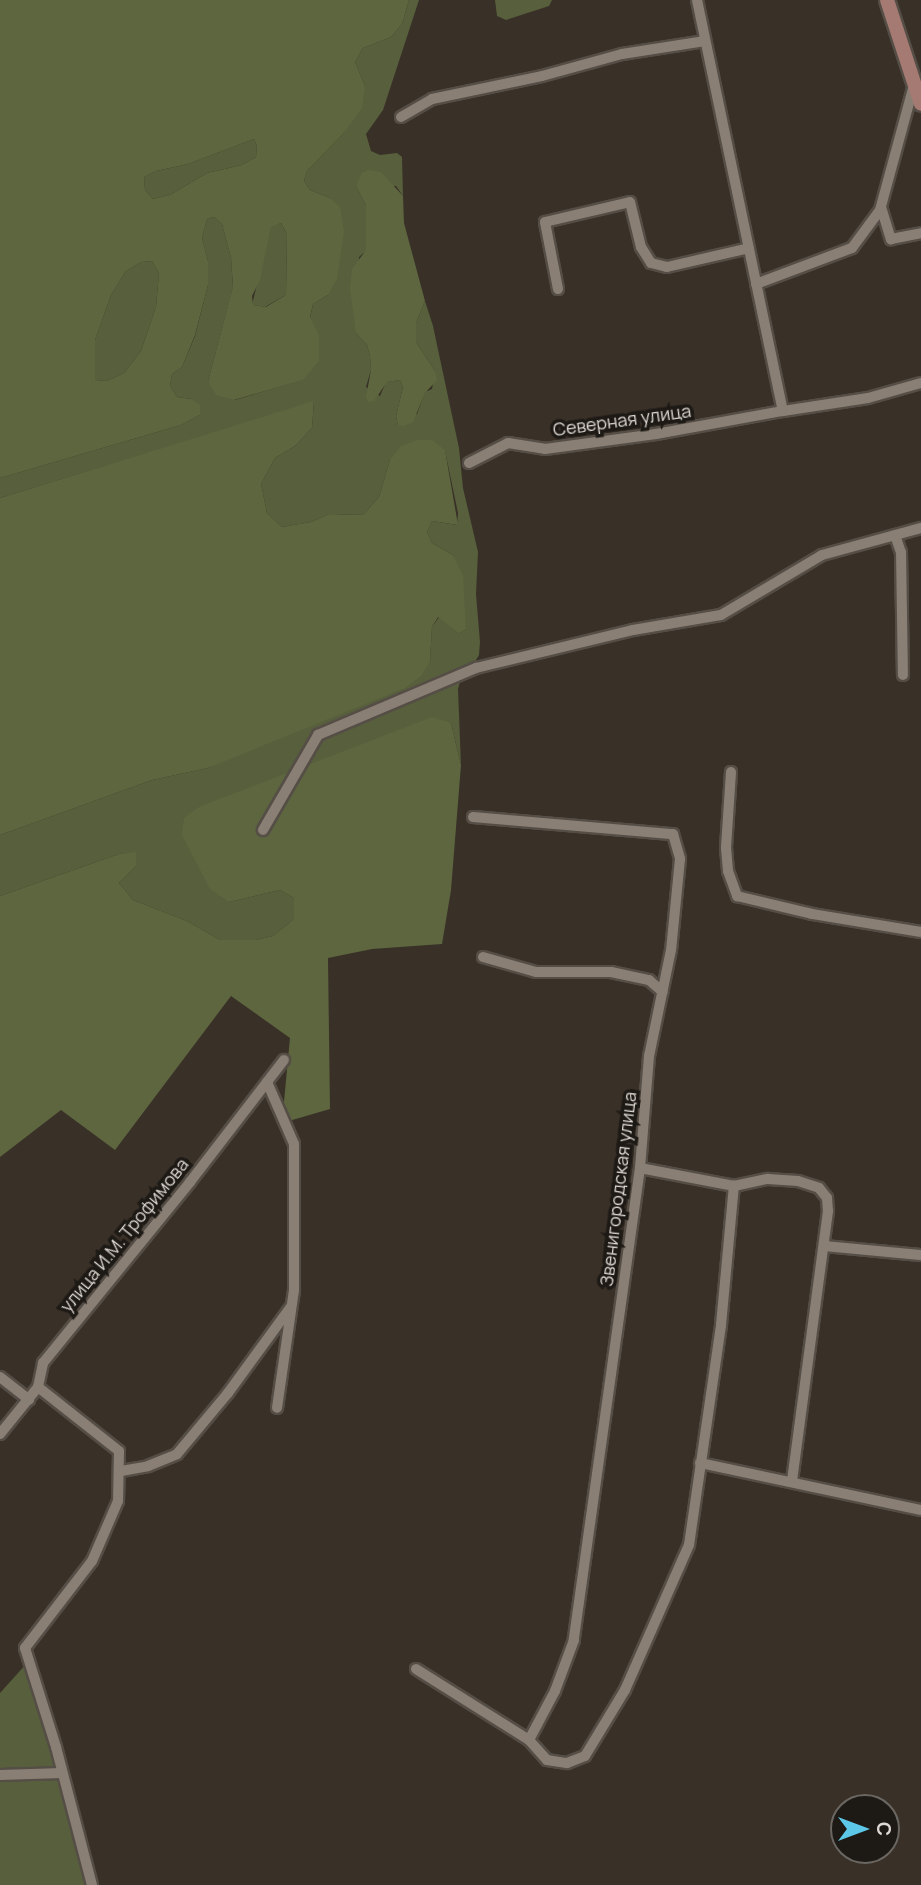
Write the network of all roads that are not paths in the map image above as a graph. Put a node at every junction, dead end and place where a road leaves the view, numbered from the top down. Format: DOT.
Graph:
graph roads {
  1 [pos="697,0"];
  2 [pos="887,0"];
  3 [pos="705,41"];
  4 [pos="914,85"];
  5 [pos="921,104"];
  6 [pos="401,117"];
  7 [pos="881,206"];
  8 [pos="921,233"];
  9 [pos="749,248"];
  10 [pos="756,284"];
  11 [pos="558,289"];
  12 [pos="921,383"];
  13 [pos="783,411"];
  14 [pos="469,463"];
  15 [pos="921,528"];
  16 [pos="895,535"];
  17 [pos="903,675"];
  18 [pos="731,772"];
  19 [pos="472,817"];
  20 [pos="263,830"];
  21 [pos="921,932"];
  22 [pos="483,957"];
  23 [pos="663,992"];
  24 [pos="284,1060"];
  25 [pos="267,1082"];
  26 [pos="639,1168"];
  27 [pos="734,1186"];
  28 [pos="824,1246"];
  29 [pos="921,1255"];
  30 [pos="291,1305"];
  31 [pos="0,1377"];
  32 [pos="38,1387"];
  33 [pos="29,1400"];
  34 [pos="277,1408"];
  35 [pos="0,1434"];
  36 [pos="700,1463"];
  37 [pos="121,1471"];
  38 [pos="792,1482"];
  39 [pos="921,1510"];
  40 [pos="416,1669"];
  41 [pos="529,1740"];
  42 [pos="62,1773"];
  43 [pos="0,1775"];
  44 [pos="92,1885"];
  1 -- 3 [label="street"];
  2 -- 4 [label="street"];
  3 -- 6 [label="street"];
  3 -- 9 [label="street"];
  4 -- 5 [label="street"];
  4 -- 7 [label="street"];
  7 -- 8 [label="street"];
  7 -- 10 [label="street"];
  9 -- 10 [label="street"];
  9 -- 11 [label="street"];
  10 -- 13 [label="street"];
  12 -- 13 [label="street, Северная улица"];
  13 -- 14 [label="street, Северная улица"];
  15 -- 16 [label="street"];
  16 -- 17 [label="street"];
  16 -- 20 [label="street"];
  18 -- 21 [label="street"];
  19 -- 23 [label="street, Звенигородская улица"];
  22 -- 23 [label="street"];
  23 -- 26 [label="street, Звенигородская улица"];
  24 -- 25 [label="street, улица И.М. Трофимова"];
  25 -- 30 [label="street"];
  25 -- 32 [label="street, улица И.М. Трофимова"];
  26 -- 27 [label="street"];
  26 -- 41 [label="street, Звенигородская улица"];
  27 -- 28 [label="street"];
  27 -- 36 [label="street"];
  28 -- 29 [label="street"];
  28 -- 38 [label="street"];
  30 -- 34 [label="street"];
  30 -- 37 [label="street"];
  31 -- 33 [label="street"];
  32 -- 33 [label="street, улица И.М. Трофимова"];
  32 -- 37 [label="street"];
  33 -- 35 [label="street, улица И.М. Трофимова"];
  36 -- 38 [label="street"];
  36 -- 41 [label="street"];
  37 -- 42 [label="street"];
  38 -- 39 [label="street"];
  40 -- 41 [label="street"];
  42 -- 43 [label="street"];
  42 -- 44 [label="street"];
}
